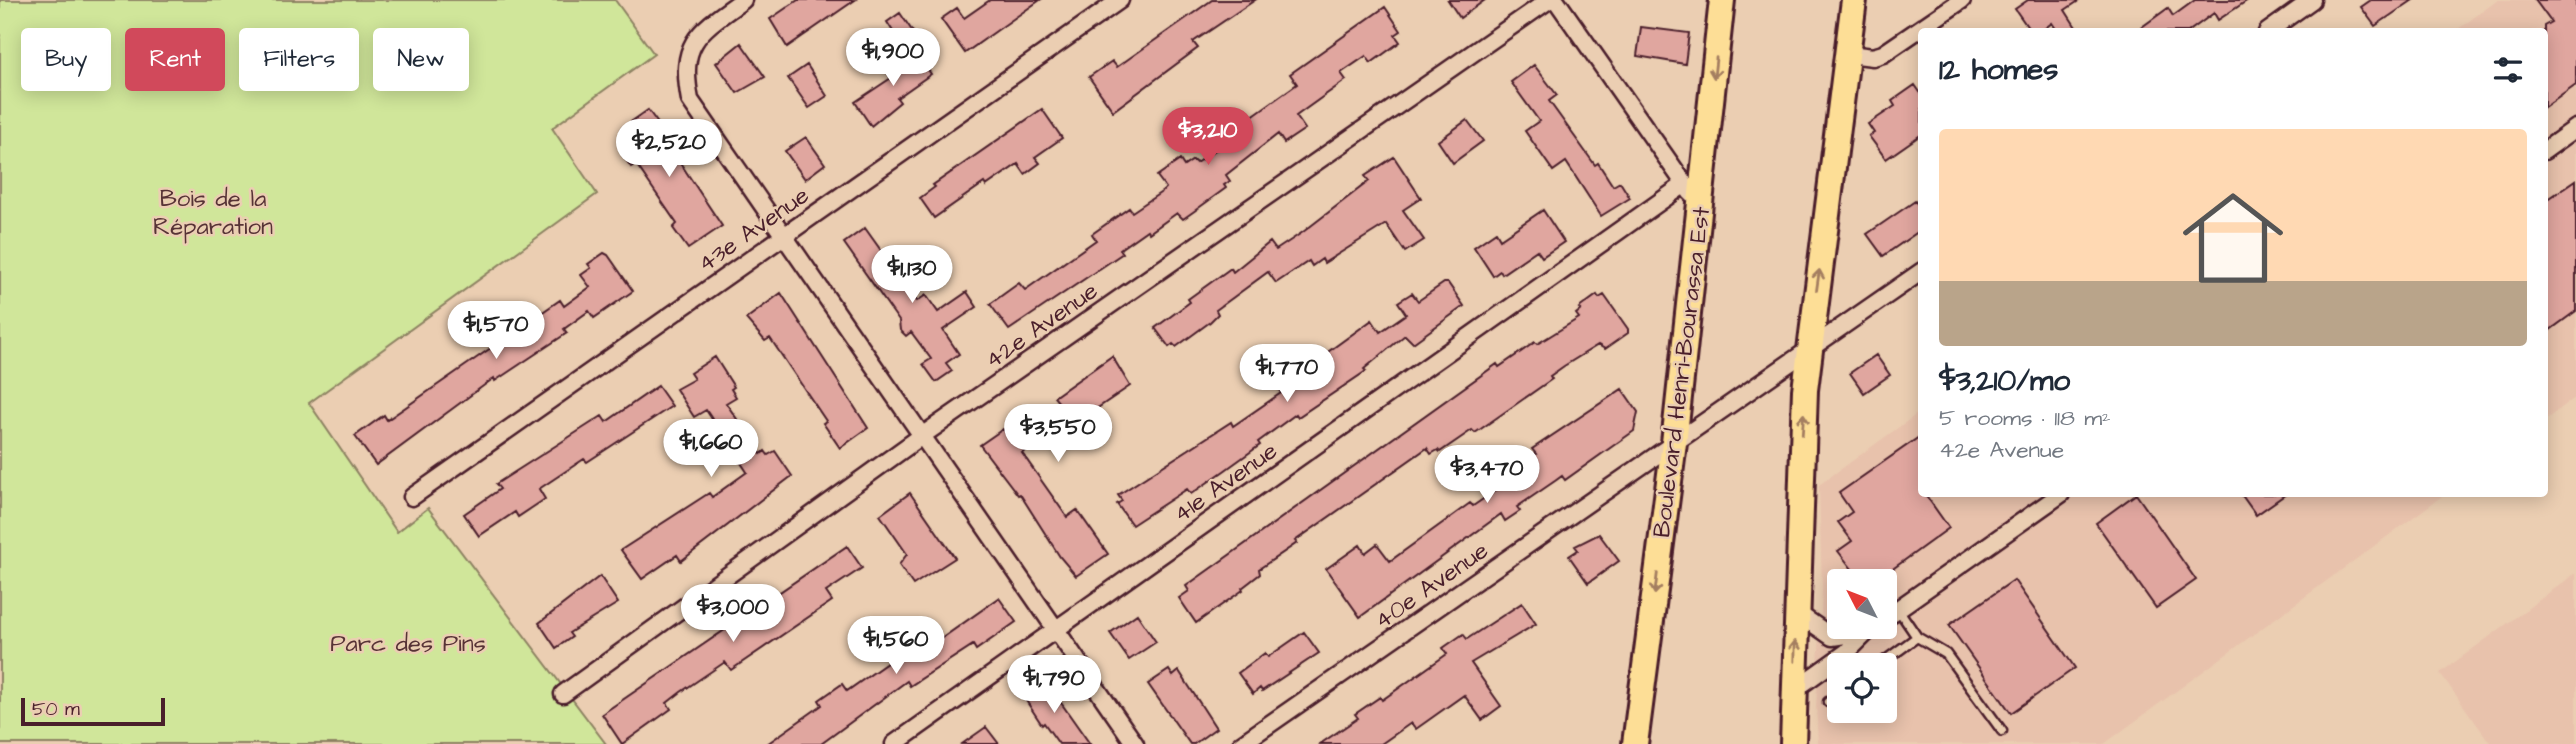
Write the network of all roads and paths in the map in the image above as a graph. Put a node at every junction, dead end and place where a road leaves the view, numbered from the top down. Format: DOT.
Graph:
graph roads {
  1 [pos="743,0"];
  2 [pos="1120,0"];
  3 [pos="1549,0"];
  4 [pos="1556,0"];
  5 [pos="1722,0"];
  6 [pos="1854,0"];
  7 [pos="1962,0"];
  8 [pos="2312,0"];
  9 [pos="1921,28"];
  10 [pos="2273,28"];
  11 [pos="1918,30"];
  12 [pos="1849,54"];
  13 [pos="2576,128"];
  14 [pos="2548,147"];
  15 [pos="1685,184"];
  16 [pos="1701,205"];
  17 [pos="784,235"];
  18 [pos="1918,274"];
  19 [pos="1810,348"];
  20 [pos="923,435"];
  21 [pos="1674,443"];
  22 [pos="412,497"];
  23 [pos="2057,497"];
  24 [pos="1897,609"];
  25 [pos="1796,612"];
  26 [pos="1897,619"];
  27 [pos="1056,629"];
  28 [pos="1827,634"];
  29 [pos="1917,637"];
  30 [pos="1860,639"];
  31 [pos="1895,653"];
  32 [pos="1794,690"];
  33 [pos="563,694"];
  34 [pos="2002,731"];
  35 [pos="894,744"];
  36 [pos="1135,744"];
  37 [pos="1241,744"];
  38 [pos="1635,744"];
  39 [pos="1793,744"];
  1 -- 17 [label="street"];
  2 -- 17 [label="street, 43e Avenue"];
  3 -- 20 [label="street, 42e Avenue"];
  4 -- 15 [label="street"];
  5 -- 16 [label="main road, Boulevard Henri-Bourassa Est, one-way"];
  6 -- 12 [label="main road"];
  7 -- 9 [label="street"];
  8 -- 10 [label="street"];
  11 -- 12 [label="street"];
  19 -- 12 [label="main road, one-way"];
  13 -- 14 [label="street"];
  15 -- 16 [label="street"];
  15 -- 27 [label="street, 41e Avenue"];
  16 -- 21 [label="main road, Boulevard Henri-Bourassa Est"];
  17 -- 20 [label="street"];
  17 -- 22 [label="street, 43e Avenue"];
  18 -- 19 [label="street, 40e Avenue"];
  19 -- 21 [label="street, 40e Avenue"];
  25 -- 19 [label="main road, one-way"];
  20 -- 27 [label="street"];
  20 -- 33 [label="street, 42e Avenue"];
  21 -- 37 [label="street, 40e Avenue"];
  21 -- 38 [label="main road, Boulevard Henri-Bourassa Est, one-way"];
  23 -- 24 [label="street"];
  25 -- 28 [label="street"];
  32 -- 25 [label="main road, one-way"];
  26 -- 29 [label="lane"];
  27 -- 35 [label="street, 41e Avenue"];
  27 -- 36 [label="street"];
  29 -- 31 [label="lane"];
  29 -- 34 [label="lane"];
  30 -- 32 [label="street"];
  32 -- 39 [label="main road"];
}
